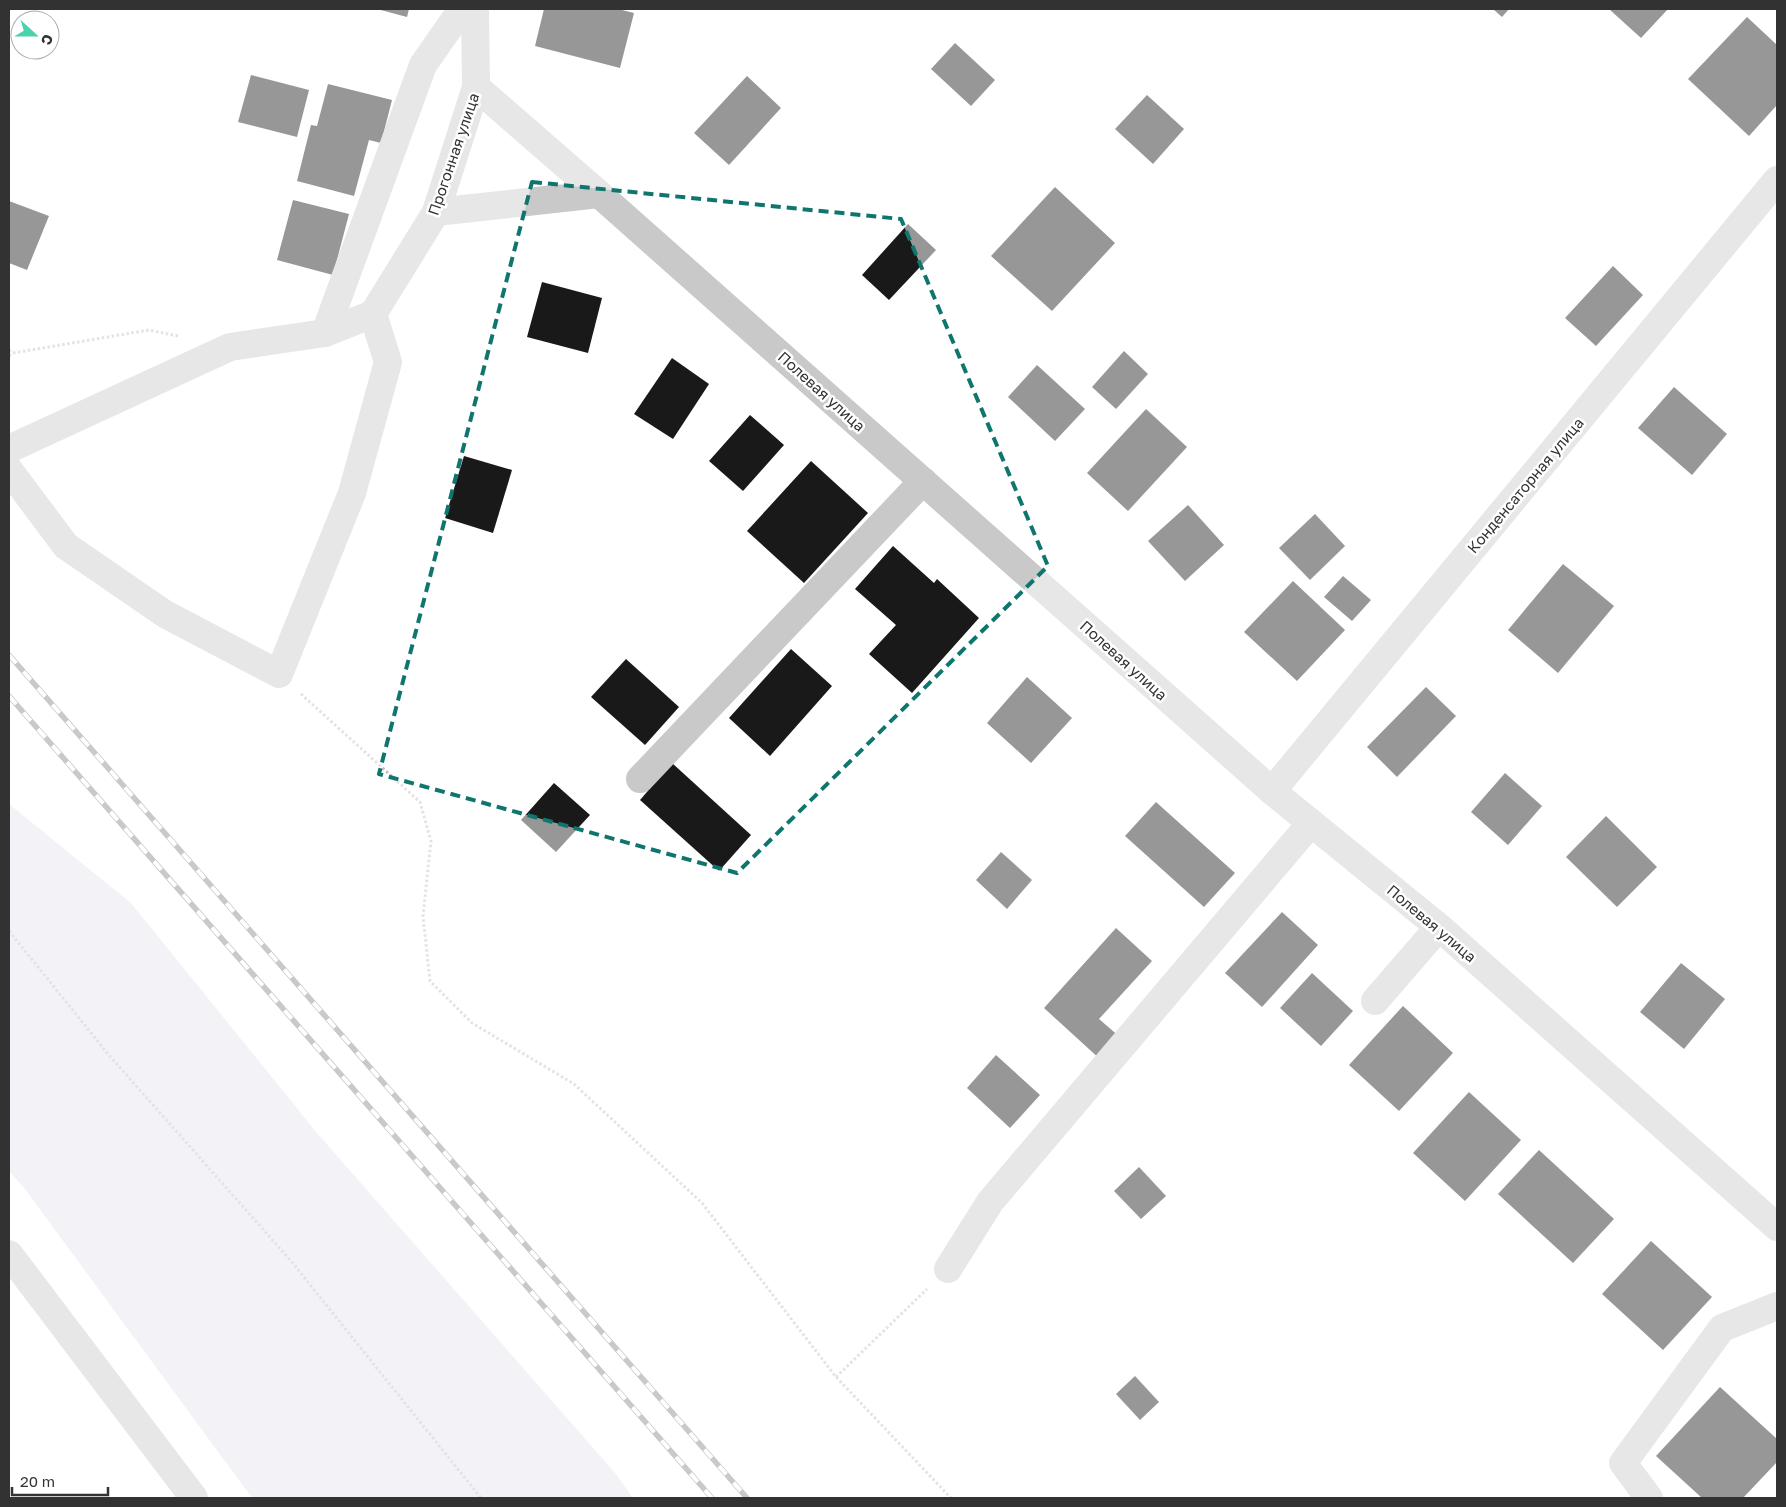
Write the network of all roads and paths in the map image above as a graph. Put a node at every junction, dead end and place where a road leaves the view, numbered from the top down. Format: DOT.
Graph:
graph roads {
  1 [pos="462,9"];
  2 [pos="475,9"];
  3 [pos="476,87"];
  4 [pos="1777,180"];
  5 [pos="599,194"];
  6 [pos="436,212"];
  7 [pos="373,314"];
  8 [pos="325,333"];
  9 [pos="185,338"];
  10 [pos="9,350"];
  11 [pos="13,353"];
  12 [pos="9,356"];
  13 [pos="9,449"];
  14 [pos="9,470"];
  15 [pos="923,480"];
  16 [pos="279,674"];
  17 [pos="640,779"];
  18 [pos="1272,791"];
  19 [pos="1311,823"];
  20 [pos="1439,927"];
  21 [pos="9,931"];
  22 [pos="1374,1001"];
  23 [pos="1777,1227"];
  24 [pos="9,1254"];
  25 [pos="948,1269"];
  26 [pos="1777,1306"];
  27 [pos="836,1378"];
  28 [pos="194,1498"];
  29 [pos="481,1498"];
  30 [pos="951,1498"];
  31 [pos="1648,1498"];
  1 -- 8 [label="street"];
  2 -- 3 [label="street, Прогонная улица"];
  3 -- 5 [label="street, Полевая улица"];
  3 -- 6 [label="street, Прогонная улица"];
  4 -- 18 [label="street, Конденсаторная улица"];
  5 -- 6 [label="street"];
  5 -- 15 [label="street, Полевая улица"];
  6 -- 7 [label="street, Прогонная улица"];
  7 -- 8 [label="street"];
  7 -- 16 [label="street"];
  8 -- 13 [label="street"];
  9 -- 11 [label="path"];
  10 -- 11 [label="path"];
  11 -- 12 [label="path"];
  14 -- 16 [label="street"];
  15 -- 17 [label="street"];
  15 -- 18 [label="street, Полевая улица"];
  16 -- 27 [label="path"];
  18 -- 19 [label="street, Полевая улица"];
  19 -- 20 [label="street, Полевая улица"];
  19 -- 25 [label="street"];
  20 -- 22 [label="street"];
  20 -- 23 [label="street, Полевая улица"];
  21 -- 29 [label="path"];
  24 -- 28 [label="street"];
  25 -- 27 [label="path"];
  26 -- 31 [label="street"];
  27 -- 30 [label="path"];
}
